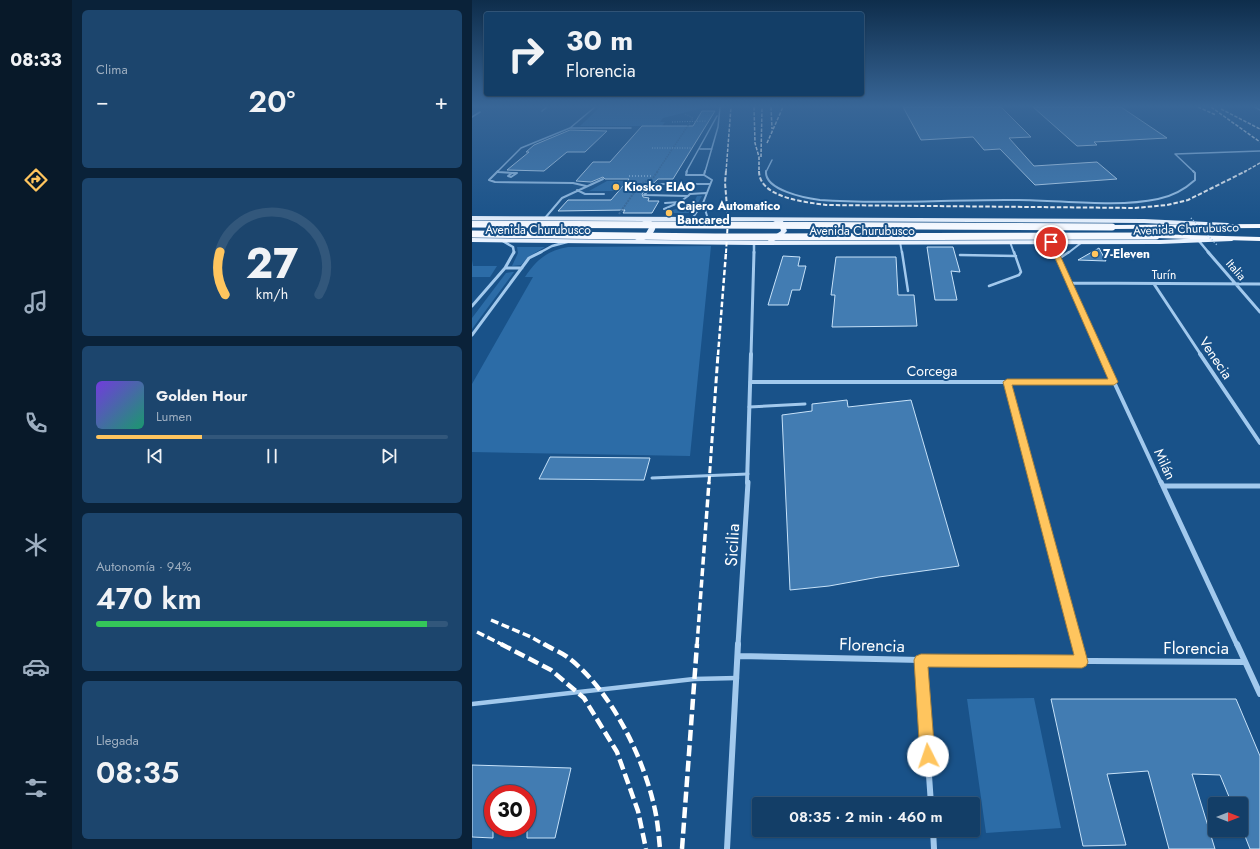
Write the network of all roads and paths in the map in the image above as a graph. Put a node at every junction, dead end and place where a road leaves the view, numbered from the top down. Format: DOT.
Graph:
graph roads {
  1 [pos="524,147"];
  2 [pos="652,148"];
  3 [pos="692,148"];
  4 [pos="700,149"];
  5 [pos="712,149"];
  6 [pos="1260,151"];
  7 [pos="772,160"];
  8 [pos="498,172"];
  9 [pos="513,172"];
  10 [pos="704,175"];
  11 [pos="603,179"];
  12 [pos="710,184"];
  13 [pos="586,186"];
  14 [pos="577,190"];
  15 [pos="604,194"];
  16 [pos="706,194"];
  17 [pos="688,196"];
  18 [pos="680,202"];
  19 [pos="665,203"];
  20 [pos="703,203"];
  21 [pos="664,209"];
  22 [pos="472,218"];
  23 [pos="545,218"];
  24 [pos="643,218"];
  25 [pos="769,218"];
  26 [pos="1191,218"];
  27 [pos="692,219"];
  28 [pos="708,219"];
  29 [pos="472,224"];
  30 [pos="1238,226"];
  31 [pos="1260,226"];
  32 [pos="472,234"];
  33 [pos="1252,238"];
  34 [pos="1260,238"];
  35 [pos="472,240"];
  36 [pos="500,240"];
  37 [pos="571,241"];
  38 [pos="1199,241"];
  39 [pos="630,242"];
  40 [pos="684,242"];
  41 [pos="900,242"];
  42 [pos="1010,242"];
  43 [pos="1051,242"];
  44 [pos="1083,242"];
  45 [pos="754,243"];
  46 [pos="764,243"];
  47 [pos="1218,246"];
  48 [pos="960,255"];
  49 [pos="1016,256"];
  50 [pos="1057,260"];
  51 [pos="505,268"];
  52 [pos="522,268"];
  53 [pos="1068,283"];
  54 [pos="1154,284"];
  55 [pos="1236,284"];
  56 [pos="1260,284"];
  57 [pos="989,286"];
  58 [pos="908,291"];
  59 [pos="472,306"];
  60 [pos="1260,312"];
  61 [pos="472,335"];
  62 [pos="750,382"];
  63 [pos="1007,382"];
  64 [pos="1114,382"];
  65 [pos="805,404"];
  66 [pos="749,407"];
  67 [pos="1260,443"];
  68 [pos="748,474"];
  69 [pos="652,478"];
  70 [pos="1163,486"];
  71 [pos="1260,486"];
  72 [pos="738,656"];
  73 [pos="921,660"];
  74 [pos="1082,662"];
  75 [pos="1245,662"];
  76 [pos="737,678"];
  77 [pos="1260,694"];
  78 [pos="472,704"];
  79 [pos="931,797"];
  80 [pos="933,837"];
  81 [pos="728,849"];
  82 [pos="934,849"];
  1 -- 8 [label="lane"];
  2 -- 3 [label="path"];
  4 -- 5 [label="lane"];
  4 -- 10 [label="lane"];
  5 -- 10 [label="lane"];
  6 -- 7 [label="lane"];
  8 -- 9 [label="lane"];
  8 -- 13 [label="lane"];
  10 -- 12 [label="lane"];
  11 -- 13 [label="lane"];
  12 -- 16 [label="lane"];
  12 -- 17 [label="lane"];
  13 -- 14 [label="lane"];
  14 -- 15 [label="lane"];
  14 -- 23 [label="lane"];
  16 -- 17 [label="lane"];
  16 -- 20 [label="lane"];
  17 -- 18 [label="lane"];
  18 -- 19 [label="lane"];
  18 -- 21 [label="lane"];
  20 -- 27 [label="lane"];
  20 -- 28 [label="lane"];
  22 -- 23 [label="main road, Avenida Churubusco"];
  23 -- 24 [label="main road, Avenida Churubusco"];
  24 -- 27 [label="main road, Avenida Churubusco"];
  24 -- 39 [label="main road"];
  25 -- 28 [label="main road, Avenida Churubusco"];
  25 -- 30 [label="main road, Avenida Churubusco"];
  25 -- 46 [label="main road"];
  26 -- 47 [label="path, bridge"];
  27 -- 28 [label="main road, Avenida Churubusco"];
  27 -- 40 [label="main road"];
  29 -- 30 [label="highway, Avenida Churubusco, bridge"];
  30 -- 31 [label="highway, Avenida Churubusco"];
  32 -- 33 [label="highway, Avenida Churubusco, bridge"];
  33 -- 34 [label="highway, Avenida Churubusco"];
  33 -- 38 [label="main road, Avenida Churubusco"];
  35 -- 36 [label="main road, Avenida Churubusco"];
  36 -- 37 [label="main road, Avenida Churubusco"];
  36 -- 51 [label="street"];
  37 -- 39 [label="main road, Avenida Churubusco"];
  37 -- 52 [label="street"];
  38 -- 44 [label="main road, Avenida Churubusco"];
  38 -- 55 [label="street, Italia"];
  39 -- 40 [label="main road, Avenida Churubusco"];
  40 -- 45 [label="main road, Avenida Churubusco"];
  41 -- 42 [label="main road, Avenida Churubusco"];
  41 -- 46 [label="main road, Avenida Churubusco"];
  41 -- 58 [label="lane"];
  42 -- 43 [label="main road, Avenida Churubusco"];
  42 -- 49 [label="lane"];
  43 -- 44 [label="main road, Avenida Churubusco"];
  43 -- 50 [label="street, Milán"];
  44 -- 50 [label="lane"];
  45 -- 46 [label="main road, Avenida Churubusco"];
  45 -- 62 [label="street, Sicilia"];
  48 -- 49 [label="lane"];
  49 -- 57 [label="lane"];
  50 -- 53 [label="street, Milán"];
  51 -- 52 [label="street"];
  51 -- 59 [label="street"];
  52 -- 61 [label="street"];
  53 -- 54 [label="street, Turín"];
  53 -- 64 [label="street, Milán"];
  54 -- 55 [label="street, Turín"];
  54 -- 67 [label="street, Venecia"];
  55 -- 56 [label="street, Turín"];
  55 -- 60 [label="street, Italia"];
  62 -- 63 [label="street, Corcega"];
  62 -- 66 [label="street, Sicilia"];
  63 -- 64 [label="street, Corcega"];
  63 -- 74 [label="street"];
  64 -- 70 [label="street, Milán"];
  65 -- 66 [label="lane"];
  66 -- 68 [label="street, Sicilia"];
  68 -- 69 [label="lane"];
  68 -- 72 [label="street, Sicilia"];
  70 -- 71 [label="street"];
  70 -- 75 [label="street, Milán"];
  72 -- 73 [label="street, Florencia"];
  72 -- 76 [label="street, Sicilia"];
  73 -- 74 [label="street, Florencia"];
  73 -- 79 [label="street"];
  74 -- 75 [label="street, Florencia"];
  75 -- 77 [label="street, Milán"];
  76 -- 78 [label="lane"];
  76 -- 81 [label="street, Sicilia"];
  80 -- 82 [label="street"];
}
